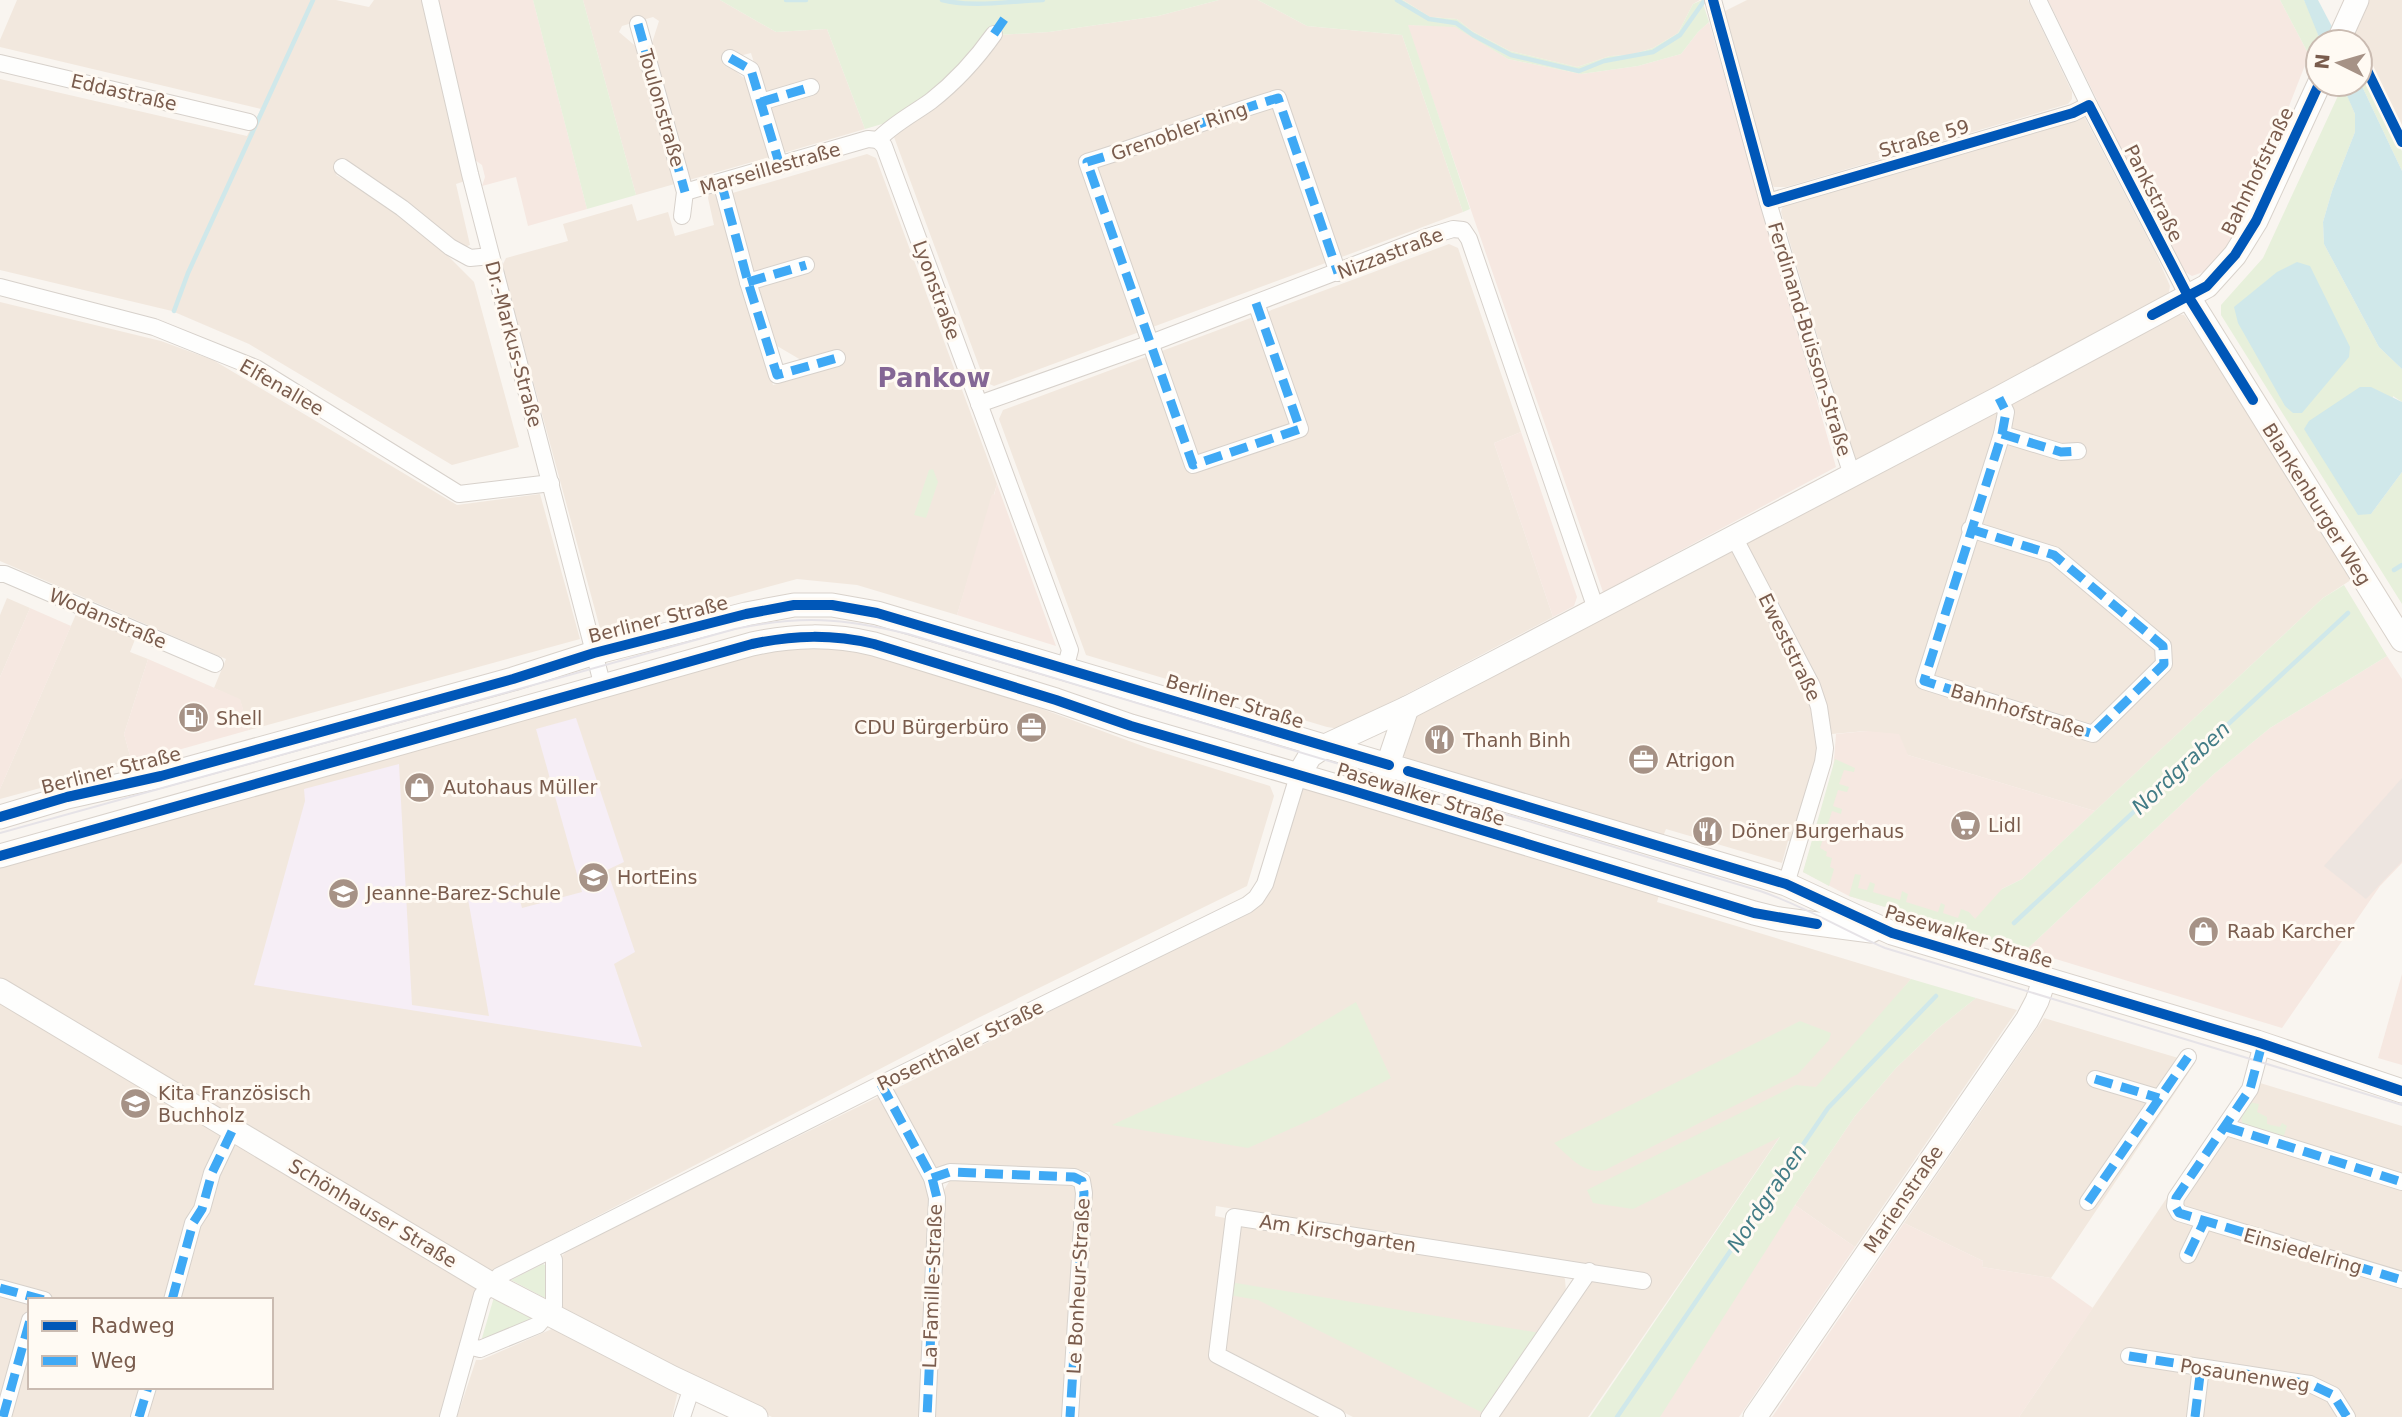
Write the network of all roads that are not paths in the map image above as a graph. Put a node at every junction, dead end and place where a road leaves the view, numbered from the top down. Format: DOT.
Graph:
graph roads {
  1 [pos="430,0"];
  2 [pos="1713,0"];
  3 [pos="2038,0"];
  4 [pos="2357,0"];
  5 [pos="638,24"];
  6 [pos="2345,28"];
  7 [pos="994,34"];
  8 [pos="730,58"];
  9 [pos="0,63"];
  10 [pos="811,87"];
  11 [pos="2312,98"];
  12 [pos="761,102"];
  13 [pos="2089,106"];
  14 [pos="249,122"];
  15 [pos="878,140"];
  16 [pos="780,166"];
  17 [pos="342,167"];
  18 [pos="721,182"];
  19 [pos="685,192"];
  20 [pos="1768,202"];
  21 [pos="682,216"];
  22 [pos="491,257"];
  23 [pos="806,265"];
  24 [pos="1338,273"];
  25 [pos="748,282"];
  26 [pos="0,287"];
  27 [pos="2188,296"];
  28 [pos="1256,303"];
  29 [pos="1151,343"];
  30 [pos="837,358"];
  31 [pos="1999,398"];
  32 [pos="979,404"];
  33 [pos="2002,433"];
  34 [pos="2078,451"];
  35 [pos="1853,475"];
  36 [pos="551,483"];
  37 [pos="1970,528"];
  38 [pos="1734,537"];
  39 [pos="0,573"];
  40 [pos="1596,609"];
  41 [pos="2402,640"];
  42 [pos="594,653"];
  43 [pos="215,664"];
  44 [pos="1065,669"];
  45 [pos="603,687"];
  46 [pos="1407,708"];
  47 [pos="1325,746"];
  48 [pos="1389,765"];
  49 [pos="1298,776"];
  50 [pos="1350,790"];
  51 [pos="0,817"];
  52 [pos="1596,828"];
  53 [pos="0,856"];
  54 [pos="1585,862"];
  55 [pos="1786,884"];
  56 [pos="1779,919"];
  57 [pos="1892,933"];
  58 [pos="2045,978"];
  59 [pos="0,990"];
  60 [pos="2262,1044"];
  61 [pos="2188,1057"];
  62 [pos="2095,1079"];
  63 [pos="881,1084"];
  64 [pos="2402,1091"];
  65 [pos="2158,1098"];
  66 [pos="2226,1128"];
  67 [pos="233,1129"];
  68 [pos="932,1178"];
  69 [pos="2402,1182"];
  70 [pos="2088,1202"];
  71 [pos="2204,1222"];
  72 [pos="549,1251"];
  73 [pos="2188,1255"];
  74 [pos="1589,1272"];
  75 [pos="2402,1280"];
  76 [pos="1643,1281"];
  77 [pos="491,1284"];
  78 [pos="0,1288"];
  79 [pos="35,1298"];
  80 [pos="173,1298"];
  81 [pos="547,1314"];
  82 [pos="28,1327"];
  83 [pos="468,1346"];
  84 [pos="2129,1356"];
  85 [pos="2201,1367"];
  86 [pos="692,1387"];
  87 [pos="147,1389"];
  88 [pos="3,1417"];
  89 [pos="139,1417"];
  90 [pos="448,1417"];
  91 [pos="682,1417"];
  92 [pos="756,1417"];
  93 [pos="927,1417"];
  94 [pos="1070,1417"];
  95 [pos="1337,1417"];
  96 [pos="1489,1417"];
  97 [pos="1755,1417"];
  98 [pos="2195,1417"];
  99 [pos="2347,1417"];
  1 -- 22 [label="street, Dr.-Markus-Straße"];
  2 -- 20 [label="street, Ferdinand-Buisson-Straße"];
  3 -- 13 [label="street, Pankstraße"];
  4 -- 6 [label="main road"];
  5 -- 19 [label="street, Toulonstraße"];
  7 -- 15 [label="street"];
  8 -- 12 [label="street"];
  9 -- 14 [label="street, Eddastraße"];
  10 -- 12 [label="street"];
  11 -- 27 [label="main road, Bahnhofstraße"];
  12 -- 16 [label="street"];
  13 -- 20 [label="street, Straße 59"];
  13 -- 27 [label="street, Pankstraße"];
  15 -- 16 [label="street, Marseillestraße"];
  15 -- 32 [label="street, Lyonstraße"];
  16 -- 18 [label="street, Marseillestraße"];
  17 -- 22 [label="street"];
  18 -- 19 [label="street, Marseillestraße"];
  18 -- 25 [label="street"];
  19 -- 21 [label="street, Marseillestraße"];
  20 -- 35 [label="street, Ferdinand-Buisson-Straße"];
  22 -- 36 [label="street, Dr.-Markus-Straße"];
  23 -- 25 [label="street"];
  24 -- 28 [label="street, Nizzastraße"];
  24 -- 29 [label="street, Grenobler Ring"];
  24 -- 40 [label="street, Nizzastraße"];
  25 -- 30 [label="street"];
  26 -- 36 [label="street, Elfenallee"];
  27 -- 31 [label="main road, Bahnhofstraße"];
  27 -- 41 [label="main road, Blankenburger Weg"];
  28 -- 29 [label="street, Nizzastraße"];
  28 -- 29 [label="street"];
  29 -- 32 [label="street, Nizzastraße"];
  31 -- 33 [label="street, Bahnhofstraße"];
  31 -- 35 [label="main road, Bahnhofstraße"];
  32 -- 44 [label="street, Lyonstraße"];
  33 -- 34 [label="street"];
  33 -- 37 [label="street, Bahnhofstraße"];
  35 -- 38 [label="main road, Bahnhofstraße"];
  36 -- 42 [label="street, Dr.-Markus-Straße"];
  37 -- 37 [label="street, Bahnhofstraße"];
  38 -- 40 [label="main road, Bahnhofstraße"];
  38 -- 55 [label="street, Eweststraße"];
  39 -- 43 [label="street, Wodanstraße"];
  40 -- 46 [label="main road, Bahnhofstraße"];
  42 -- 44 [label="main road, Berliner Straße"];
  42 -- 45 [label="street, Dr.-Markus-Straße"];
  42 -- 51 [label="main road, Berliner Straße"];
  44 -- 47 [label="main road, Berliner Straße"];
  45 -- 49 [label="main road"];
  45 -- 53 [label="main road"];
  46 -- 47 [label="main road, Bahnhofstraße"];
  46 -- 48 [label="main road"];
  47 -- 48 [label="main road, Pasewalker Straße"];
  47 -- 49 [label="main road"];
  48 -- 50 [label="main road"];
  48 -- 52 [label="main road, Pasewalker Straße"];
  49 -- 50 [label="main road, Pasewalker Straße"];
  49 -- 63 [label="street, Rosenthaler Straße"];
  50 -- 54 [label="main road, Pasewalker Straße"];
  52 -- 54 [label="main road"];
  52 -- 55 [label="main road, Pasewalker Straße"];
  54 -- 56 [label="main road, Pasewalker Straße"];
  55 -- 56 [label="main road"];
  55 -- 57 [label="main road, Pasewalker Straße"];
  56 -- 57 [label="main road, Pasewalker Straße"];
  57 -- 58 [label="main road, Pasewalker Straße"];
  58 -- 60 [label="main road, Pasewalker Straße"];
  58 -- 97 [label="main road, Marienstraße"];
  59 -- 67 [label="main road, Schönhauser Straße"];
  60 -- 64 [label="main road, Pasewalker Straße"];
  60 -- 66 [label="street, Einsiedelring"];
  61 -- 65 [label="street"];
  62 -- 65 [label="street"];
  63 -- 68 [label="street, La Famille-Straße"];
  63 -- 72 [label="street, Rosenthaler Straße"];
  65 -- 70 [label="street"];
  66 -- 69 [label="street"];
  66 -- 71 [label="street, Einsiedelring"];
  67 -- 77 [label="main road, Schönhauser Straße"];
  67 -- 80 [label="street"];
  68 -- 93 [label="street, La Famille-Straße"];
  68 -- 94 [label="street, Le Bonheur-Straße"];
  71 -- 73 [label="street"];
  71 -- 75 [label="street, Einsiedelring"];
  72 -- 77 [label="street, Rosenthaler Straße"];
  72 -- 81 [label="street"];
  74 -- 76 [label="street, Am Kirschgarten"];
  74 -- 95 [label="street, Am Kirschgarten"];
  74 -- 96 [label="street"];
  77 -- 81 [label="main road, Schönhauser Straße"];
  77 -- 83 [label="street"];
  78 -- 79 [label="street"];
  81 -- 83 [label="street"];
  81 -- 86 [label="main road, Schönhauser Straße"];
  82 -- 88 [label="street"];
  83 -- 90 [label="street"];
  84 -- 85 [label="street, Posaunenweg"];
  85 -- 98 [label="street"];
  85 -- 99 [label="street, Posaunenweg"];
  86 -- 91 [label="street"];
  86 -- 92 [label="main road, Schönhauser Straße"];
  87 -- 89 [label="street"];
}
